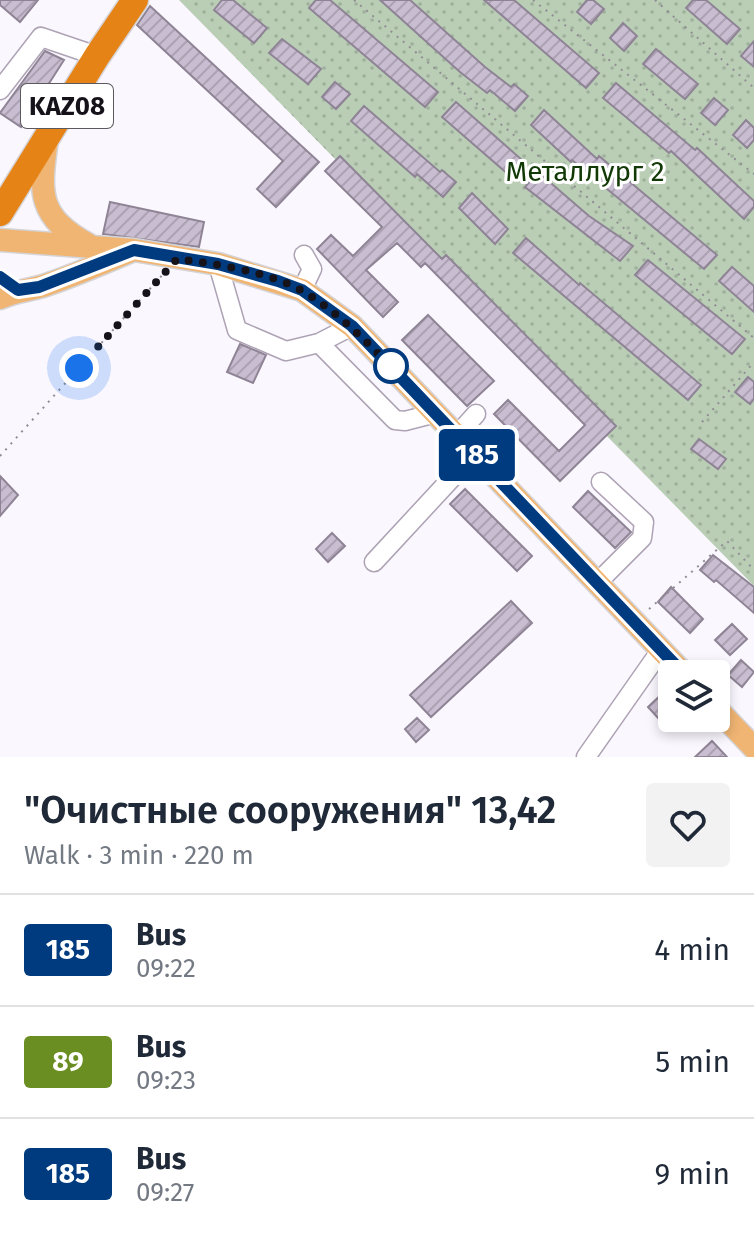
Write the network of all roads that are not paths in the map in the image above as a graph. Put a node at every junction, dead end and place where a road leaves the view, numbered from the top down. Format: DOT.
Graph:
graph roads {
  1 [pos="135,0"];
  2 [pos="97,56"];
  3 [pos="0,90"];
  4 [pos="47,140"];
  5 [pos="0,213"];
  6 [pos="0,240"];
  7 [pos="93,248"];
  8 [pos="134,250"];
  9 [pos="304,255"];
  10 [pos="218,264"];
  11 [pos="6,288"];
  12 [pos="302,290"];
  13 [pos="352,326"];
  14 [pos="319,343"];
  15 [pos="436,413"];
  16 [pos="476,414"];
  17 [pos="457,435"];
  18 [pos="475,453"];
  19 [pos="601,482"];
  20 [pos="374,562"];
  21 [pos="597,583"];
  22 [pos="661,650"];
  23 [pos="671,660"];
  24 [pos="730,723"];
  25 [pos="754,748"];
  26 [pos="586,757"];
  1 -- 2 [label="highway, KAZ08"];
  2 -- 3 [label="lane"];
  2 -- 4 [label="highway, KAZ08"];
  4 -- 5 [label="highway, KAZ08"];
  4 -- 7 [label="main road"];
  6 -- 7 [label="main road"];
  7 -- 8 [label="main road"];
  8 -- 10 [label="main road"];
  8 -- 11 [label="main road"];
  9 -- 12 [label="lane"];
  10 -- 12 [label="main road"];
  10 -- 14 [label="lane"];
  12 -- 13 [label="main road"];
  13 -- 14 [label="lane"];
  13 -- 15 [label="main road"];
  14 -- 15 [label="lane"];
  15 -- 17 [label="main road"];
  16 -- 17 [label="lane"];
  17 -- 18 [label="main road"];
  18 -- 20 [label="lane"];
  18 -- 21 [label="main road"];
  19 -- 21 [label="lane"];
  21 -- 22 [label="main road"];
  22 -- 23 [label="main road"];
  22 -- 26 [label="lane"];
  24 -- 25 [label="main road"];
}
